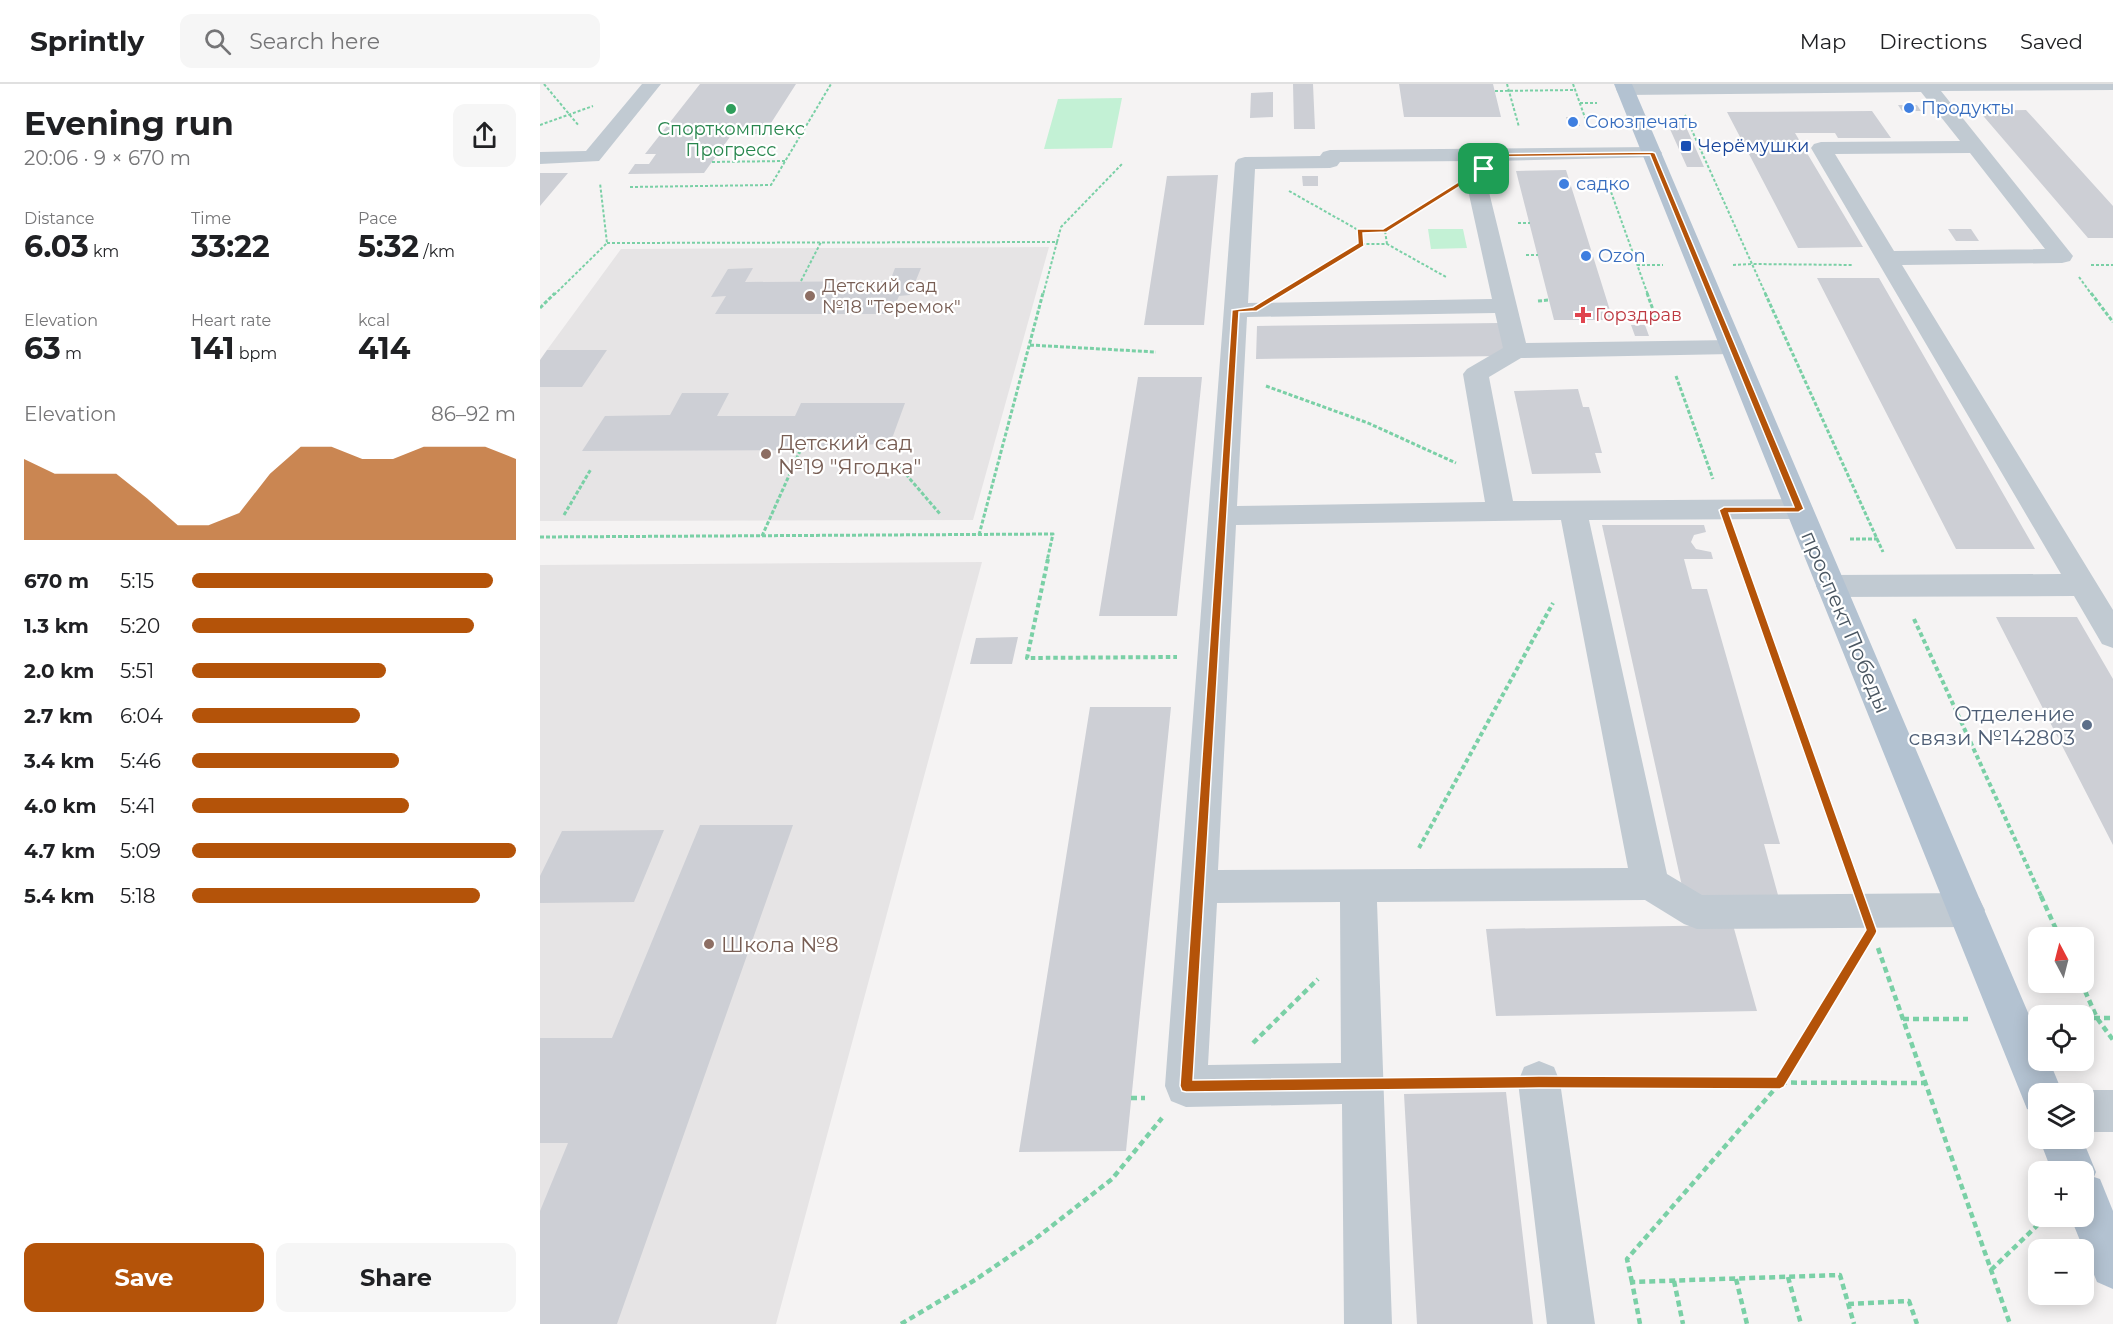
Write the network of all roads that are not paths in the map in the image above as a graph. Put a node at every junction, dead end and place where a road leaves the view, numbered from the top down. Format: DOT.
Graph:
graph roads {
  1 [pos="652,84"];
  2 [pos="2113,84"];
  3 [pos="1925,85"];
  4 [pos="1624,86"];
  5 [pos="1792,86"];
  6 [pos="1975,147"];
  7 [pos="1652,153"];
  8 [pos="540,158"];
  9 [pos="1482,162"];
  10 [pos="1888,261"];
  11 [pos="1502,306"];
  12 [pos="1245,310"];
  13 [pos="1732,347"];
  14 [pos="1516,351"];
  15 [pos="1799,509"];
  16 [pos="1573,510"];
  17 [pos="1501,511"];
  18 [pos="1222,516"];
  19 [pos="2082,585"];
  20 [pos="1832,586"];
  21 [pos="2113,636"];
  22 [pos="1650,884"];
  23 [pos="1358,886"];
  24 [pos="1199,887"];
  25 [pos="1965,910"];
  26 [pos="1539,1082"];
  27 [pos="1362,1083"];
  28 [pos="2037,1083"];
  29 [pos="2094,1111"];
  30 [pos="2113,1111"];
  31 [pos="2094,1219"];
  32 [pos="2113,1266"];
  33 [pos="1368,1324"];
  34 [pos="1571,1324"];
  1 -- 8 [label="street"];
  2 -- 3 [label="street"];
  3 -- 5 [label="street"];
  3 -- 6 [label="street"];
  4 -- 5 [label="street"];
  4 -- 7 [label="main road, проспект Победы"];
  6 -- 10 [label="street"];
  6 -- 10 [label="street"];
  7 -- 9 [label="street"];
  7 -- 13 [label="main road, проспект Победы"];
  9 -- 11 [label="street"];
  9 -- 12 [label="street"];
  10 -- 19 [label="street"];
  11 -- 12 [label="street"];
  11 -- 14 [label="street"];
  12 -- 18 [label="street"];
  13 -- 14 [label="street"];
  13 -- 15 [label="main road, проспект Победы"];
  14 -- 17 [label="street"];
  15 -- 16 [label="street"];
  15 -- 20 [label="main road, проспект Победы"];
  16 -- 17 [label="street"];
  16 -- 22 [label="street"];
  17 -- 18 [label="street"];
  18 -- 24 [label="street"];
  19 -- 20 [label="street"];
  19 -- 21 [label="street"];
  20 -- 25 [label="main road, проспект Победы"];
  22 -- 23 [label="street"];
  22 -- 25 [label="street"];
  23 -- 24 [label="street"];
  23 -- 27 [label="street"];
  24 -- 27 [label="street"];
  25 -- 28 [label="main road, проспект Победы"];
  26 -- 34 [label="street"];
  27 -- 33 [label="street"];
  29 -- 30 [label="street"];
  31 -- 32 [label="main road"];
}
